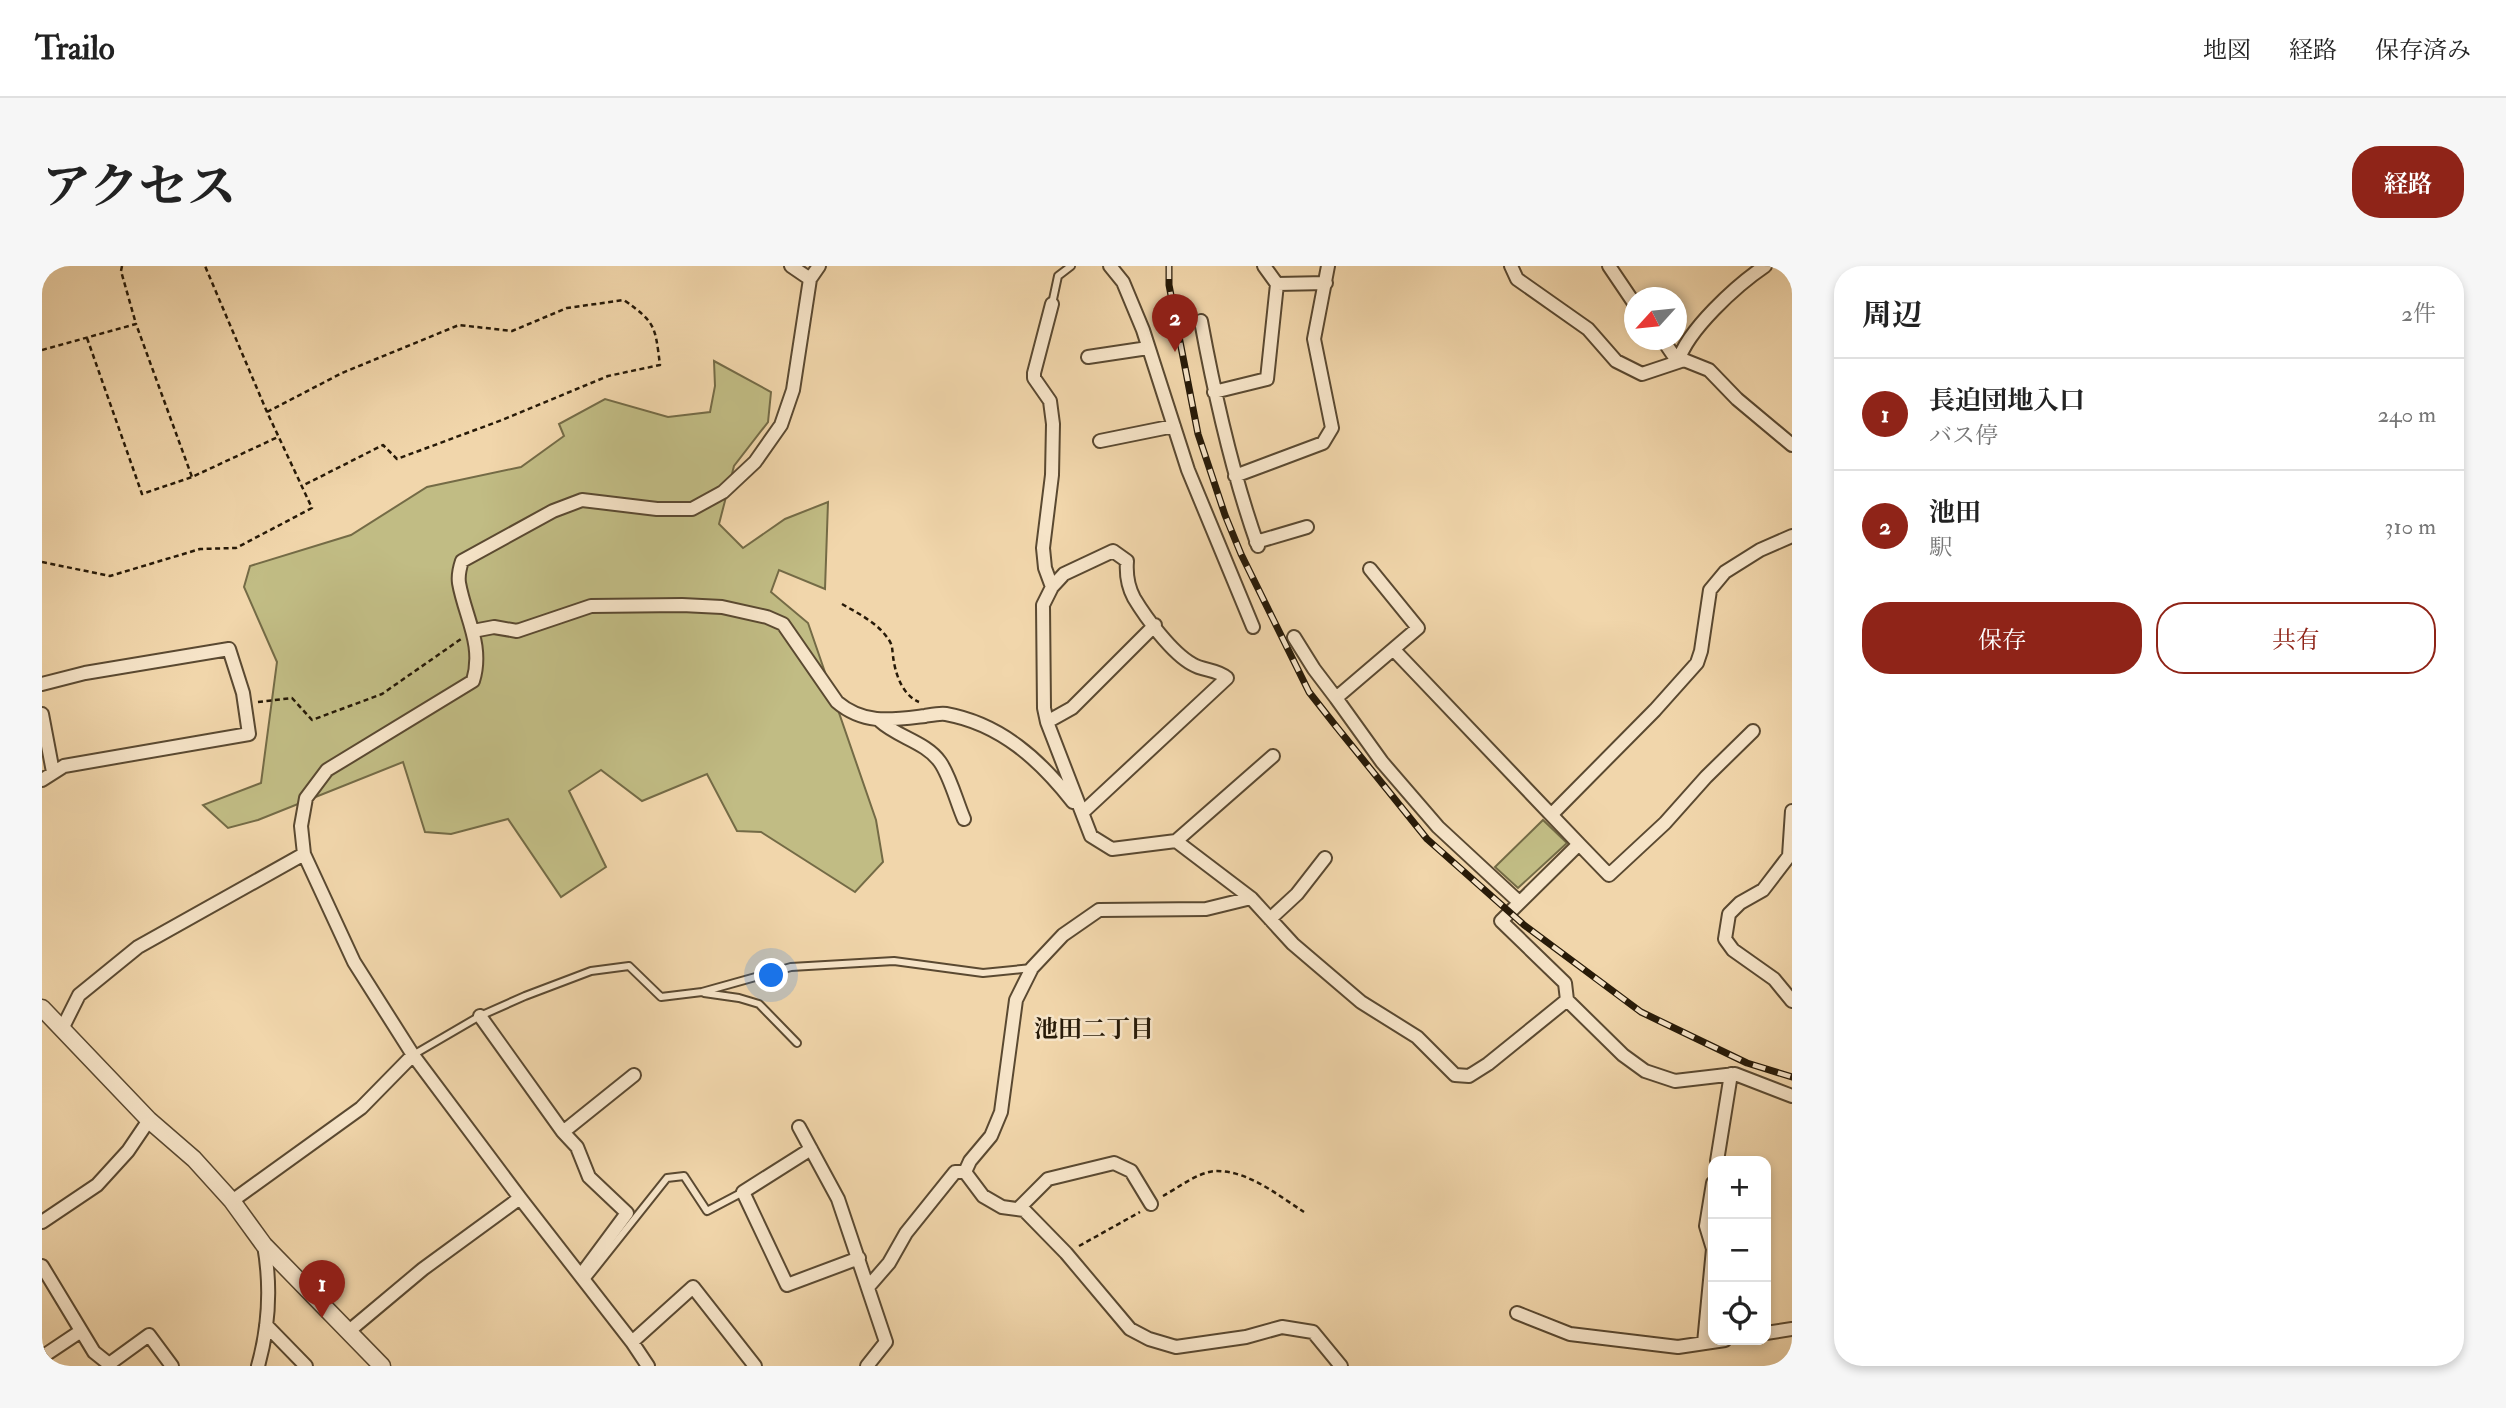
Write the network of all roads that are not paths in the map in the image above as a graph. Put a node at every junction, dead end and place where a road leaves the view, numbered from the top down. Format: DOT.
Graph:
graph roads {
  1 [pos="791,266"];
  2 [pos="819,266"];
  3 [pos="1070,266"];
  4 [pos="1111,266"];
  5 [pos="1264,266"];
  6 [pos="1328,266"];
  7 [pos="1511,266"];
  8 [pos="1609,266"];
  9 [pos="1765,266"];
  10 [pos="810,279"];
  11 [pos="1326,283"];
  12 [pos="1277,285"];
  13 [pos="1624,288"];
  14 [pos="1052,304"];
  15 [pos="1201,321"];
  16 [pos="1148,348"];
  17 [pos="1670,350"];
  18 [pos="1088,357"];
  19 [pos="1678,362"];
  20 [pos="1214,392"];
  21 [pos="1174,426"];
  22 [pos="1100,441"];
  23 [pos="1792,445"];
  24 [pos="1235,476"];
  25 [pos="1307,527"];
  26 [pos="1792,536"];
  27 [pos="1370,569"];
  28 [pos="1052,587"];
  29 [pos="1155,625"];
  30 [pos="1253,627"];
  31 [pos="473,631"];
  32 [pos="1294,637"];
  33 [pos="1394,650"];
  34 [pos="42,684"];
  35 [pos="1336,698"];
  36 [pos="42,715"];
  37 [pos="880,721"];
  38 [pos="1047,722"];
  39 [pos="1753,731"];
  40 [pos="1273,756"];
  41 [pos="53,772"];
  42 [pos="42,780"];
  43 [pos="1792,811"];
  44 [pos="1082,813"];
  45 [pos="1552,814"];
  46 [pos="964,819"];
  47 [pos="1176,841"];
  48 [pos="1579,844"];
  49 [pos="304,854"];
  50 [pos="1325,858"];
  51 [pos="1251,898"];
  52 [pos="1519,902"];
  53 [pos="1270,919"];
  54 [pos="1032,968"];
  55 [pos="702,992"];
  56 [pos="1567,1000"];
  57 [pos="1792,1001"];
  58 [pos="43,1010"];
  59 [pos="481,1016"];
  60 [pos="62,1029"];
  61 [pos="797,1043"];
  62 [pos="413,1055"];
  63 [pos="1731,1074"];
  64 [pos="634,1075"];
  65 [pos="1792,1096"];
  66 [pos="149,1119"];
  67 [pos="799,1127"];
  68 [pos="563,1132"];
  69 [pos="811,1149"];
  70 [pos="1718,1156"];
  71 [pos="965,1171"];
  72 [pos="743,1192"];
  73 [pos="520,1198"];
  74 [pos="232,1201"];
  75 [pos="1151,1204"];
  76 [pos="1018,1209"];
  77 [pos="1708,1214"];
  78 [pos="42,1223"];
  79 [pos="264,1245"];
  80 [pos="859,1258"];
  81 [pos="42,1266"];
  82 [pos="583,1278"];
  83 [pos="869,1286"];
  84 [pos="1517,1313"];
  85 [pos="266,1325"];
  86 [pos="1792,1329"];
  87 [pos="81,1331"];
  88 [pos="349,1331"];
  89 [pos="1771,1332"];
  90 [pos="632,1342"];
  91 [pos="1708,1342"];
  92 [pos="1704,1343"];
  93 [pos="42,1357"];
  94 [pos="172,1366"];
  95 [pos="258,1366"];
  96 [pos="306,1366"];
  97 [pos="382,1366"];
  98 [pos="648,1366"];
  99 [pos="755,1366"];
  100 [pos="867,1366"];
  101 [pos="1341,1366"];
  1 -- 10 [label="street"];
  2 -- 10 [label="street"];
  3 -- 14 [label="lane"];
  4 -- 16 [label="street"];
  5 -- 12 [label="street"];
  6 -- 11 [label="street"];
  7 -- 19 [label="street"];
  8 -- 13 [label="street"];
  9 -- 19 [label="street"];
  10 -- 31 [label="street"];
  11 -- 12 [label="street"];
  11 -- 24 [label="street"];
  12 -- 20 [label="street"];
  14 -- 28 [label="street"];
  15 -- 20 [label="street"];
  16 -- 18 [label="street"];
  16 -- 21 [label="street"];
  17 -- 19 [label="street"];
  19 -- 23 [label="street"];
  20 -- 24 [label="street"];
  21 -- 22 [label="street"];
  21 -- 30 [label="street"];
  24 -- 25 [label="street"];
  26 -- 45 [label="street"];
  27 -- 33 [label="street"];
  28 -- 29 [label="street"];
  28 -- 38 [label="street"];
  29 -- 38 [label="street"];
  29 -- 44 [label="street"];
  31 -- 37 [label="street"];
  31 -- 49 [label="street"];
  32 -- 35 [label="street"];
  33 -- 35 [label="street"];
  33 -- 45 [label="street"];
  34 -- 41 [label="street"];
  35 -- 52 [label="street"];
  36 -- 41 [label="street"];
  37 -- 44 [label="street"];
  37 -- 46 [label="street"];
  38 -- 44 [label="street"];
  39 -- 48 [label="street"];
  40 -- 47 [label="street"];
  41 -- 42 [label="street"];
  43 -- 57 [label="street"];
  44 -- 47 [label="street"];
  45 -- 48 [label="street"];
  47 -- 51 [label="street"];
  48 -- 52 [label="street"];
  49 -- 60 [label="street"];
  49 -- 62 [label="street"];
  50 -- 53 [label="street"];
  51 -- 53 [label="street"];
  51 -- 54 [label="street"];
  52 -- 56 [label="street"];
  53 -- 56 [label="street"];
  54 -- 55 [label="lane"];
  54 -- 71 [label="street"];
  55 -- 59 [label="lane"];
  55 -- 61 [label="lane"];
  56 -- 63 [label="street"];
  58 -- 60 [label="street"];
  59 -- 62 [label="lane"];
  59 -- 68 [label="street"];
  60 -- 66 [label="street"];
  62 -- 73 [label="street"];
  62 -- 74 [label="street"];
  63 -- 65 [label="street"];
  63 -- 70 [label="street"];
  64 -- 68 [label="street"];
  66 -- 74 [label="street"];
  66 -- 78 [label="street"];
  67 -- 69 [label="street"];
  68 -- 82 [label="street"];
  69 -- 72 [label="street"];
  69 -- 80 [label="street"];
  71 -- 76 [label="street"];
  71 -- 83 [label="street"];
  72 -- 80 [label="street"];
  72 -- 82 [label="lane"];
  73 -- 82 [label="street"];
  73 -- 88 [label="street"];
  74 -- 79 [label="street"];
  75 -- 76 [label="street"];
  76 -- 101 [label="street"];
  77 -- 92 [label="street"];
  79 -- 85 [label="street"];
  79 -- 88 [label="street"];
  80 -- 83 [label="street"];
  81 -- 87 [label="street"];
  82 -- 90 [label="street"];
  83 -- 100 [label="street"];
  84 -- 92 [label="street"];
  85 -- 95 [label="street"];
  85 -- 96 [label="street"];
  86 -- 89 [label="street"];
  87 -- 93 [label="street"];
  87 -- 94 [label="street"];
  88 -- 97 [label="street"];
  90 -- 98 [label="street"];
  90 -- 99 [label="street"];
  91 -- 92 [label="street"];
}
